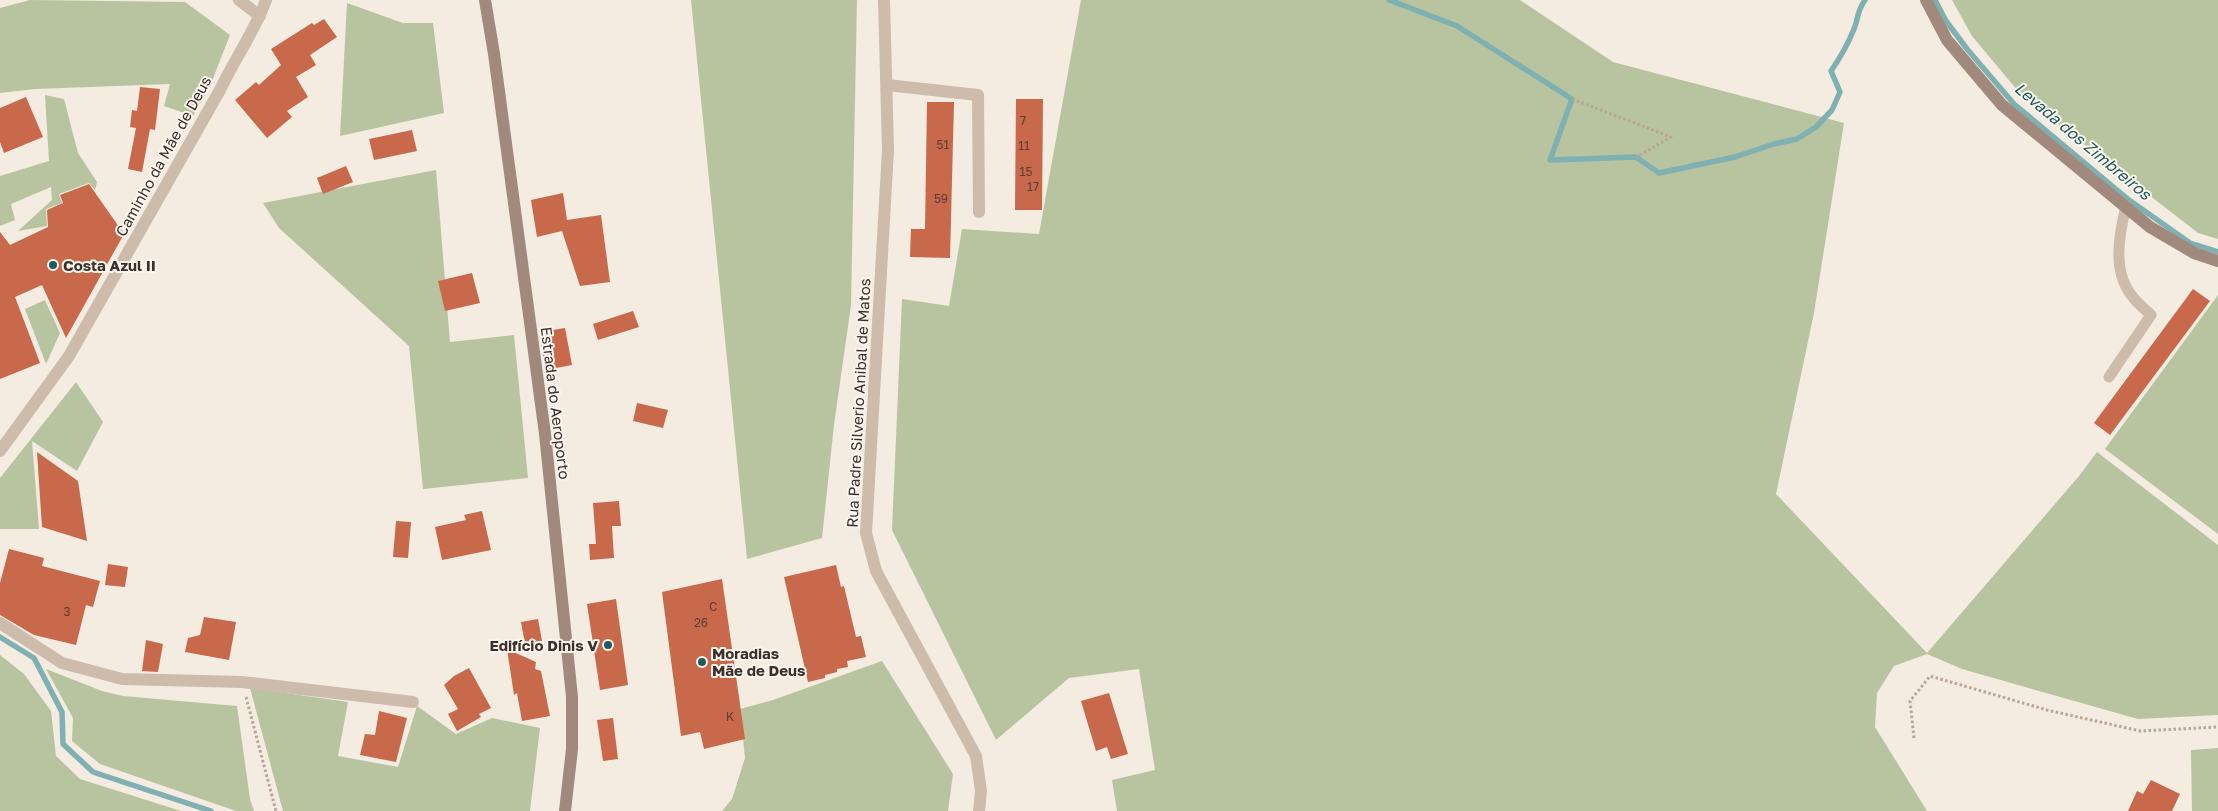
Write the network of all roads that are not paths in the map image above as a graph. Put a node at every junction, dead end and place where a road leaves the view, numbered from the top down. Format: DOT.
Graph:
graph roads {
  1 [pos="239,0"];
  2 [pos="266,0"];
  3 [pos="485,0"];
  4 [pos="884,0"];
  5 [pos="1926,0"];
  6 [pos="260,16"];
  7 [pos="887,85"];
  8 [pos="2126,206"];
  9 [pos="979,212"];
  10 [pos="2218,262"];
  11 [pos="2109,377"];
  12 [pos="0,451"];
  13 [pos="0,623"];
  14 [pos="413,702"];
  15 [pos="565,811"];
  16 [pos="979,811"];
  1 -- 6 [label="street"];
  2 -- 6 [label="street, Caminho da Mãe de Deus"];
  3 -- 15 [label="main road, Estrada do Aeroporto"];
  4 -- 7 [label="street, Rua Padre Silverio Anibal de Matos"];
  5 -- 8 [label="main road"];
  6 -- 12 [label="street, Caminho da Mãe de Deus"];
  7 -- 9 [label="street"];
  7 -- 16 [label="street, Rua Padre Silverio Anibal de Matos"];
  8 -- 10 [label="main road"];
  8 -- 11 [label="lane"];
  13 -- 14 [label="street"];
}
